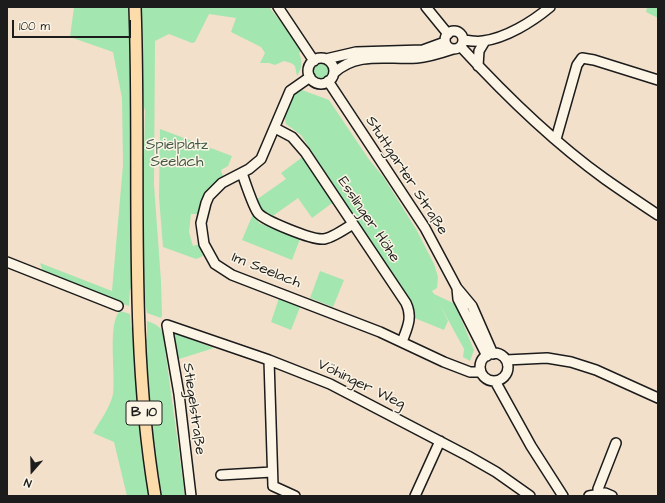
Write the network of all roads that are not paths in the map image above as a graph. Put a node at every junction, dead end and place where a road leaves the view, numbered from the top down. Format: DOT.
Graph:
graph roads {
  1 [pos="135,7"];
  2 [pos="426,7"];
  3 [pos="550,7"];
  4 [pos="278,8"];
  5 [pos="446,38"];
  6 [pos="485,40"];
  7 [pos="459,46"];
  8 [pos="326,59"];
  9 [pos="314,60"];
  10 [pos="478,66"];
  11 [pos="310,77"];
  12 [pos="331,77"];
  13 [pos="658,80"];
  14 [pos="275,128"];
  15 [pos="556,139"];
  16 [pos="242,173"];
  17 [pos="658,215"];
  18 [pos="353,224"];
  19 [pos="7,262"];
  20 [pos="118,306"];
  21 [pos="167,325"];
  22 [pos="402,342"];
  23 [pos="490,355"];
  24 [pos="269,360"];
  25 [pos="507,363"];
  26 [pos="481,372"];
  27 [pos="498,380"];
  28 [pos="658,398"];
  29 [pos="440,441"];
  30 [pos="616,443"];
  31 [pos="272,472"];
  32 [pos="221,475"];
  33 [pos="594,495"];
  34 [pos="155,496"];
  35 [pos="191,496"];
  36 [pos="295,496"];
  37 [pos="415,496"];
  38 [pos="530,496"];
  39 [pos="563,496"];
  40 [pos="612,496"];
  1 -- 34 [label="main road, B 10"];
  2 -- 5 [label="street"];
  3 -- 6 [label="street"];
  4 -- 9 [label="street"];
  5 -- 7 [label="street"];
  5 -- 7 [label="street"];
  5 -- 8 [label="street"];
  6 -- 7 [label="street"];
  6 -- 10 [label="street"];
  7 -- 10 [label="street"];
  7 -- 12 [label="street"];
  8 -- 9 [label="street"];
  8 -- 12 [label="street"];
  9 -- 11 [label="street"];
  10 -- 15 [label="street"];
  11 -- 12 [label="street"];
  11 -- 14 [label="street, Im Seelach"];
  12 -- 23 [label="street, Stuttgarter Straße"];
  13 -- 15 [label="street"];
  14 -- 16 [label="street, Im Seelach"];
  14 -- 18 [label="street, Esslinger Höhe"];
  15 -- 17 [label="street"];
  16 -- 18 [label="street"];
  16 -- 22 [label="street, Im Seelach"];
  18 -- 22 [label="street, Esslinger Höhe"];
  19 -- 20 [label="street"];
  21 -- 24 [label="street, Vöhinger Weg"];
  21 -- 35 [label="street, Stiegelstraße"];
  22 -- 26 [label="street, Im Seelach"];
  23 -- 25 [label="street"];
  23 -- 26 [label="street"];
  24 -- 29 [label="street, Vöhinger Weg"];
  24 -- 31 [label="street"];
  25 -- 27 [label="street"];
  25 -- 28 [label="street"];
  26 -- 27 [label="street"];
  27 -- 39 [label="street"];
  29 -- 37 [label="street"];
  29 -- 38 [label="street, Vöhinger Weg"];
  30 -- 33 [label="street"];
  31 -- 32 [label="street"];
  31 -- 36 [label="street"];
  33 -- 40 [label="street"];
}
